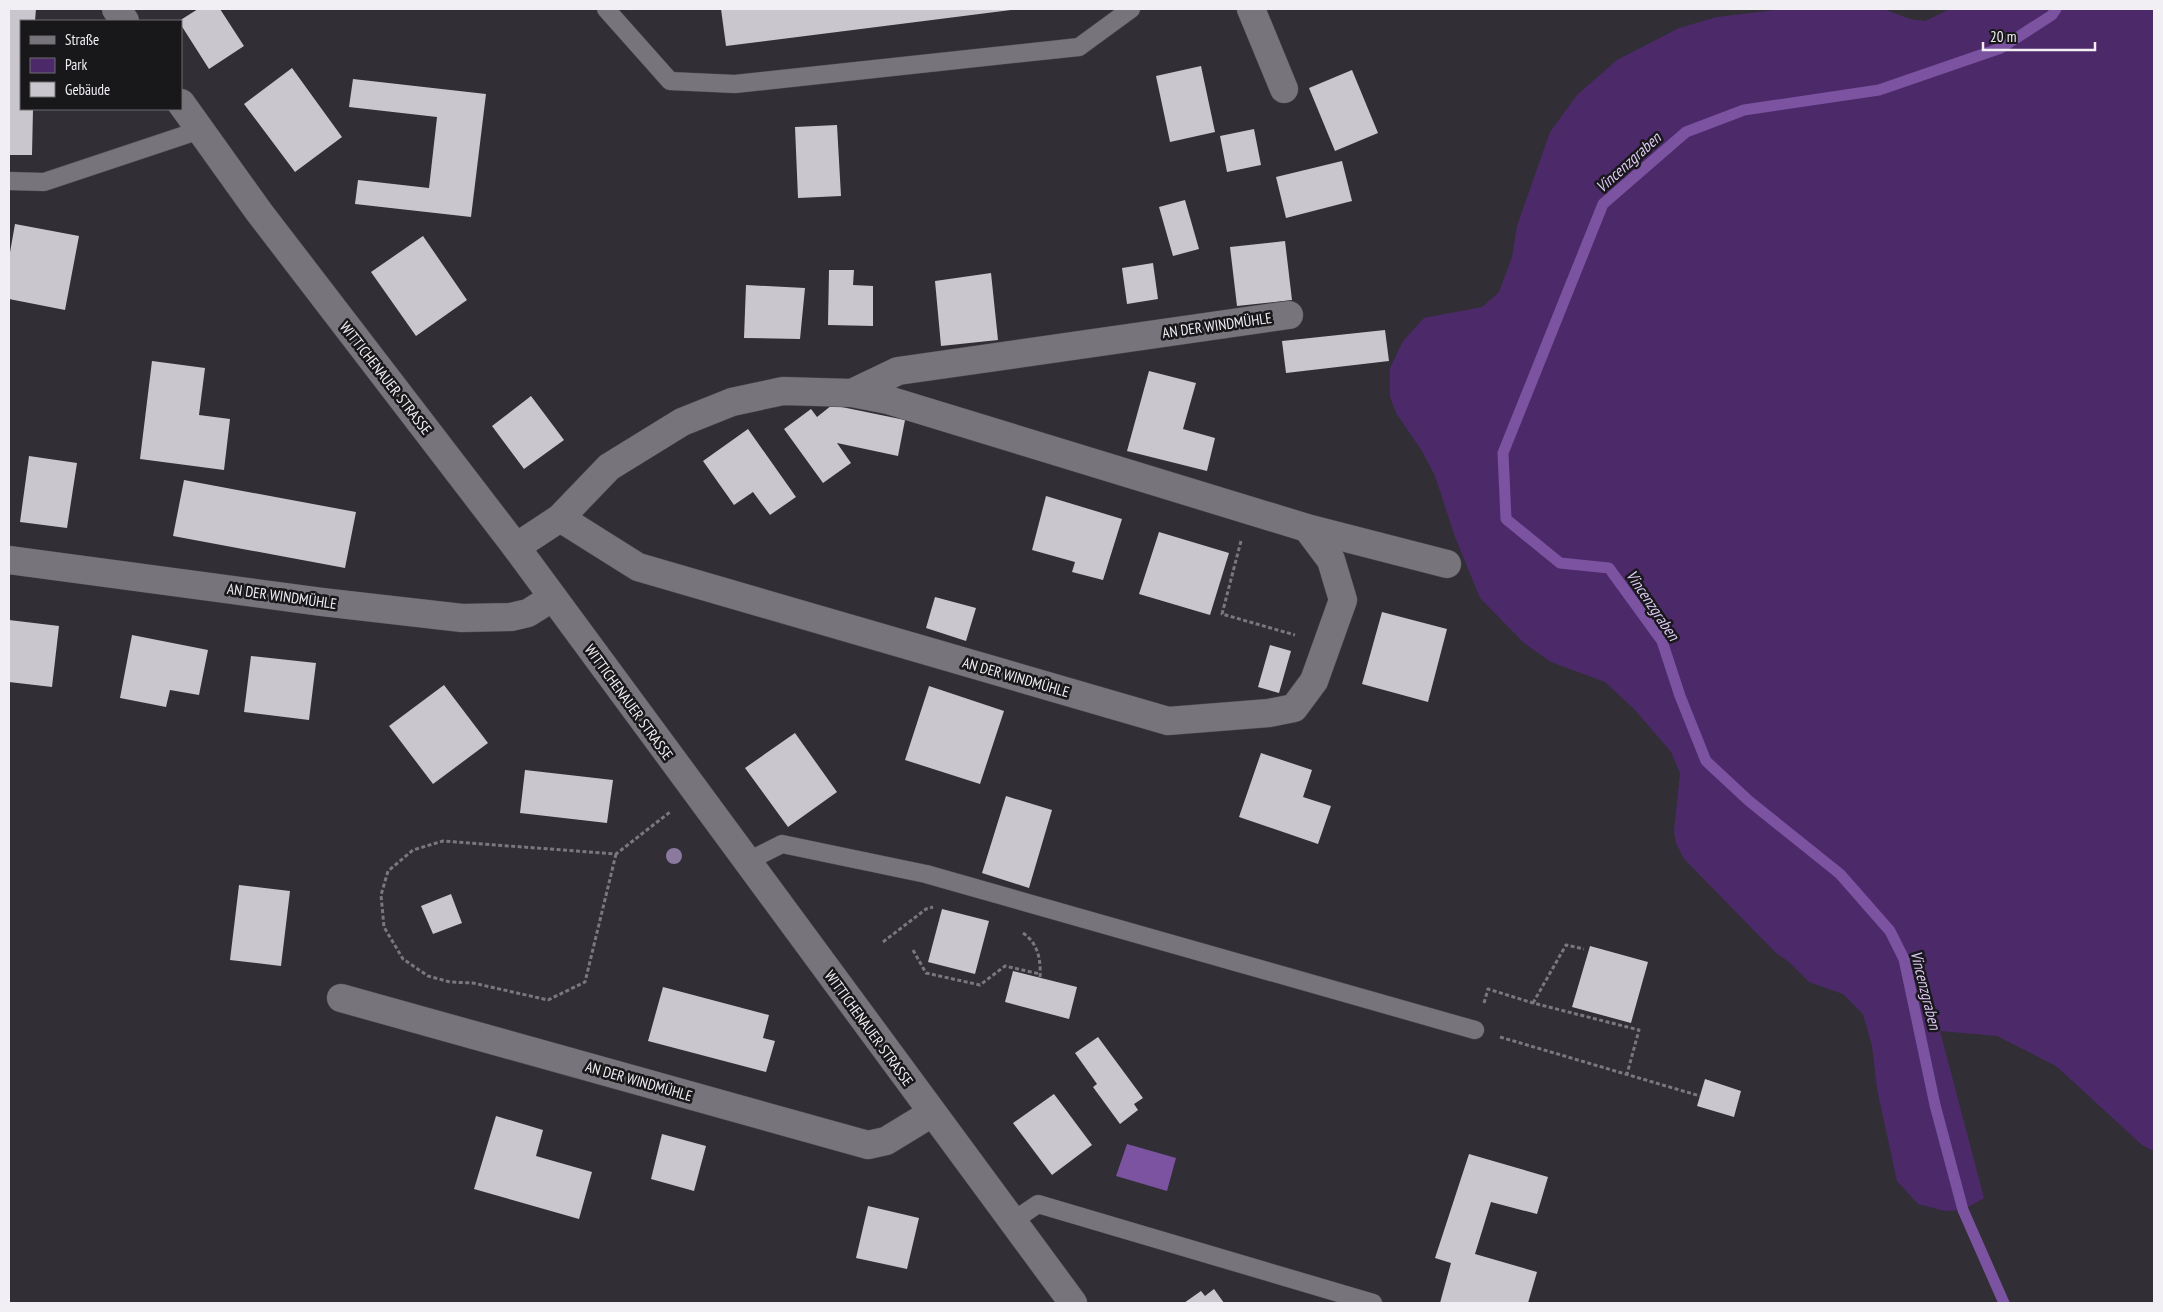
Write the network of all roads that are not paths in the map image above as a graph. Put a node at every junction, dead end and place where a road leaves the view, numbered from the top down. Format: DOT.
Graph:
graph roads {
  1 [pos="116,9"];
  2 [pos="606,9"];
  3 [pos="1130,9"];
  4 [pos="1251,9"];
  5 [pos="124,20"];
  6 [pos="1284,89"];
  7 [pos="182,104"];
  8 [pos="200,130"];
  9 [pos="9,181"];
  10 [pos="1289,315"];
  11 [pos="852,393"];
  12 [pos="560,518"];
  13 [pos="1307,528"];
  14 [pos="516,547"];
  15 [pos="9,560"];
  16 [pos="1447,564"];
  17 [pos="552,598"];
  18 [pos="746,862"];
  19 [pos="341,998"];
  20 [pos="1475,1030"];
  21 [pos="932,1113"];
  22 [pos="1013,1221"];
  23 [pos="1073,1303"];
  24 [pos="1373,1303"];
  1 -- 5 [label="street"];
  2 -- 3 [label="lane"];
  4 -- 6 [label="street"];
  7 -- 8 [label="street, WITTICHENAUER STRASSE"];
  8 -- 9 [label="lane"];
  8 -- 14 [label="street, WITTICHENAUER STRASSE"];
  10 -- 11 [label="street, AN DER WINDMÜHLE"];
  11 -- 12 [label="street, AN DER WINDMÜHLE"];
  11 -- 13 [label="street, AN DER WINDMÜHLE"];
  12 -- 13 [label="street, AN DER WINDMÜHLE"];
  12 -- 14 [label="street, AN DER WINDMÜHLE"];
  13 -- 16 [label="street, AN DER WINDMÜHLE"];
  14 -- 17 [label="street, WITTICHENAUER STRASSE"];
  15 -- 17 [label="street, AN DER WINDMÜHLE"];
  17 -- 18 [label="street, WITTICHENAUER STRASSE"];
  18 -- 20 [label="lane"];
  18 -- 21 [label="street, WITTICHENAUER STRASSE"];
  19 -- 21 [label="street, AN DER WINDMÜHLE"];
  21 -- 22 [label="street, WITTICHENAUER STRASSE"];
  22 -- 23 [label="street, WITTICHENAUER STRASSE"];
  22 -- 24 [label="lane"];
}
